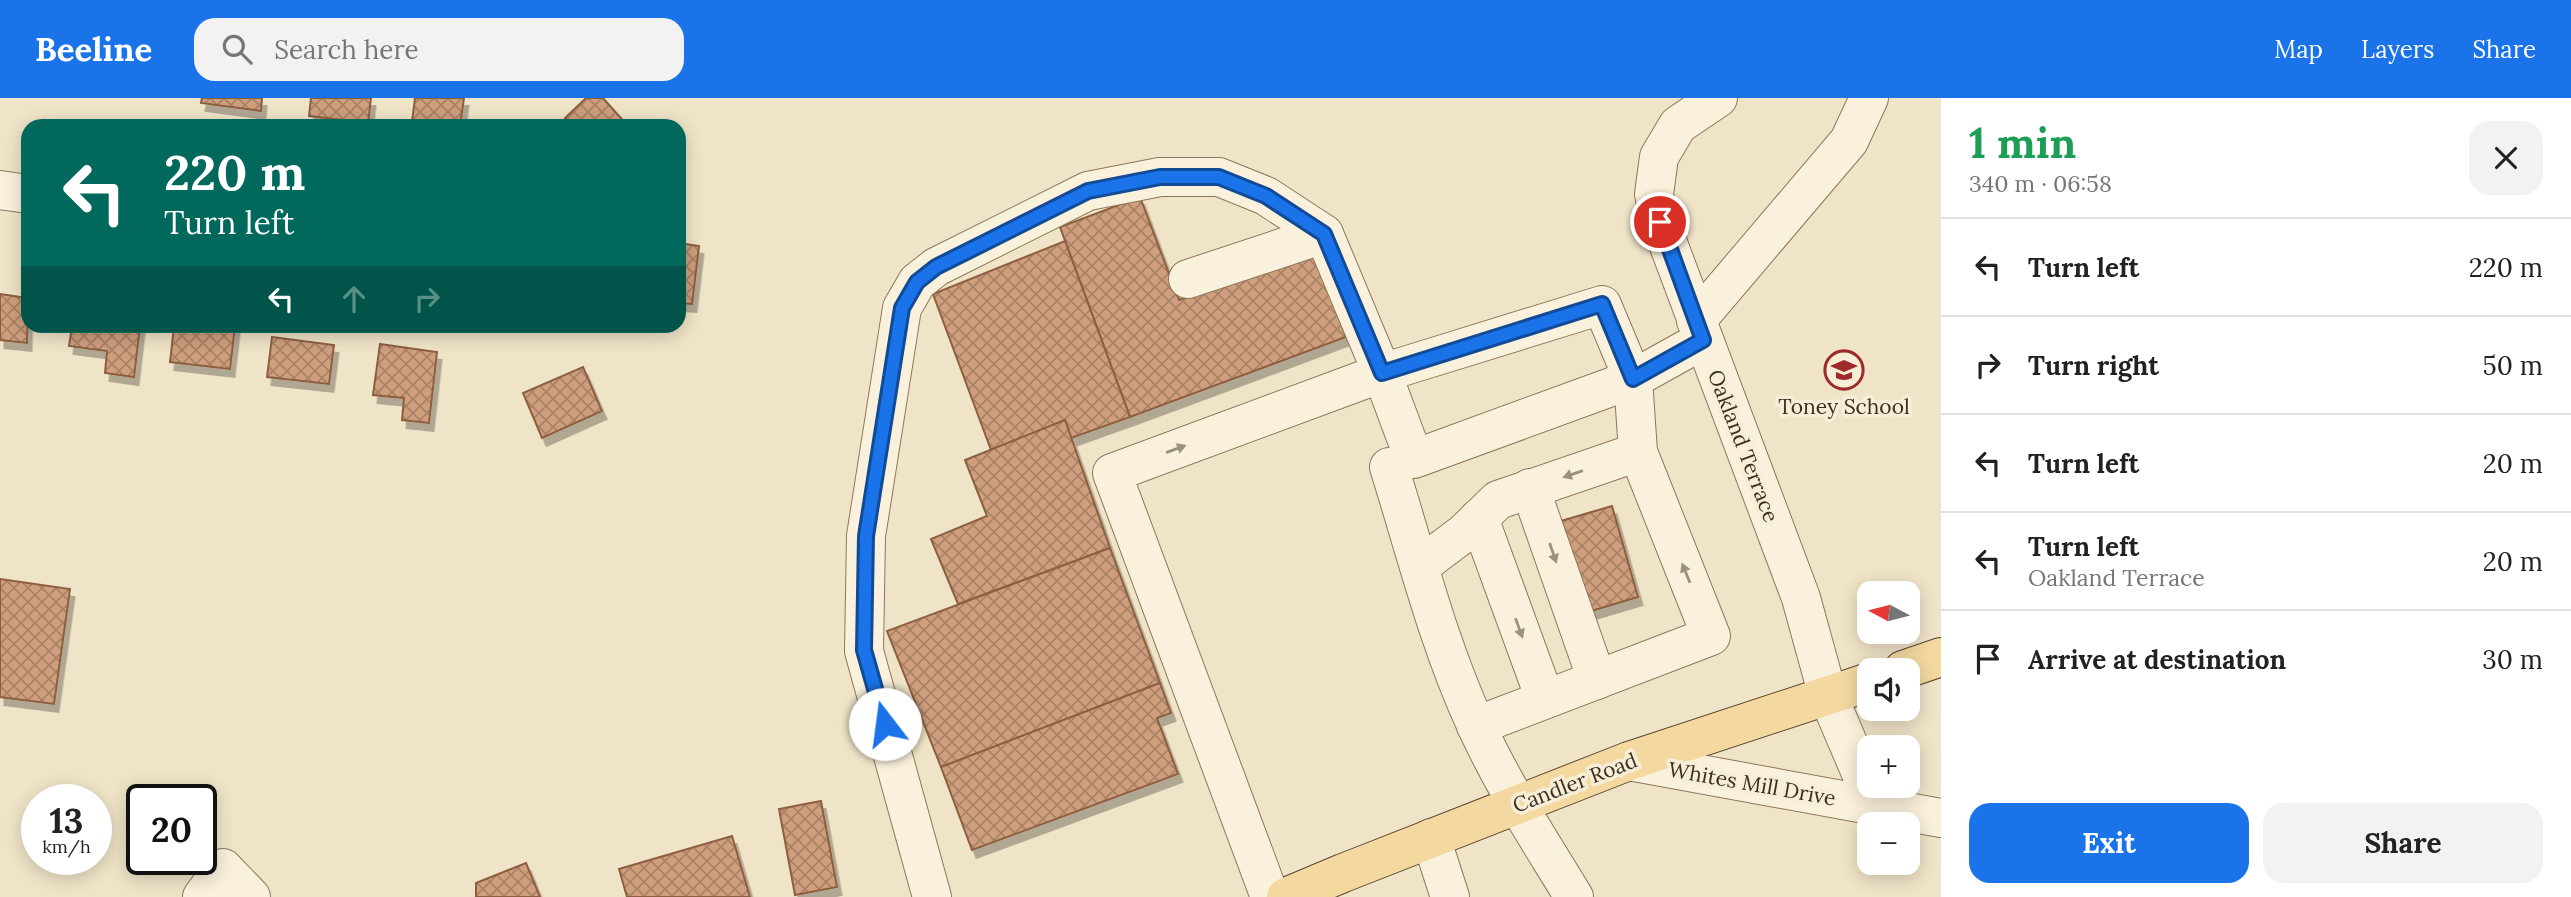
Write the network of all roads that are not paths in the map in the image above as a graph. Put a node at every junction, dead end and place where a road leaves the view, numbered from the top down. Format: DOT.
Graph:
graph roads {
  1 [pos="1718,98"];
  2 [pos="1869,98"];
  3 [pos="0,190"];
  4 [pos="21,193"];
  5 [pos="1324,234"];
  6 [pos="1188,279"];
  7 [pos="1700,331"];
  8 [pos="1382,373"];
  9 [pos="1633,379"];
  10 [pos="1638,452"];
  11 [pos="1389,467"];
  12 [pos="1530,488"];
  13 [pos="1479,518"];
  14 [pos="1420,566"];
  15 [pos="1941,657"];
  16 [pos="1920,664"];
  17 [pos="1597,680"];
  18 [pos="1857,686"];
  19 [pos="1828,696"];
  20 [pos="1545,699"];
  21 [pos="1476,726"];
  22 [pos="1629,761"];
  23 [pos="1518,804"];
  24 [pos="1875,806"];
  25 [pos="1941,818"];
  26 [pos="1431,838"];
  27 [pos="1343,885"];
  28 [pos="202,897"];
  29 [pos="251,897"];
  30 [pos="932,897"];
  31 [pos="1270,897"];
  32 [pos="1286,897"];
  33 [pos="1450,897"];
  34 [pos="1574,897"];
  1 -- 7 [label="street, Oakland Terrace"];
  2 -- 7 [label="street"];
  3 -- 4 [label="street"];
  5 -- 6 [label="street"];
  5 -- 8 [label="street"];
  5 -- 30 [label="street"];
  7 -- 9 [label="street"];
  7 -- 19 [label="street, Oakland Terrace"];
  8 -- 9 [label="street"];
  8 -- 9 [label="street"];
  31 -- 8 [label="street, one-way"];
  9 -- 10 [label="street"];
  10 -- 12 [label="street, one-way"];
  17 -- 10 [label="street, one-way"];
  11 -- 14 [label="street"];
  12 -- 13 [label="street"];
  12 -- 17 [label="street, one-way"];
  13 -- 14 [label="street"];
  13 -- 20 [label="street, one-way"];
  14 -- 21 [label="street"];
  15 -- 16 [label="main road"];
  17 -- 20 [label="street"];
  18 -- 19 [label="main road, Candler Road"];
  19 -- 22 [label="main road, Candler Road"];
  19 -- 24 [label="street, Whites Mill Drive"];
  20 -- 21 [label="street"];
  21 -- 23 [label="street"];
  22 -- 23 [label="main road, Candler Road"];
  22 -- 24 [label="street, Whites Mill Drive"];
  23 -- 26 [label="main road, Candler Road"];
  23 -- 34 [label="street"];
  24 -- 25 [label="street, Whites Mill Drive"];
  26 -- 27 [label="main road, Candler Road"];
  26 -- 33 [label="street"];
  27 -- 32 [label="main road, Candler Road"];
  28 -- 29 [label="street"];
}
